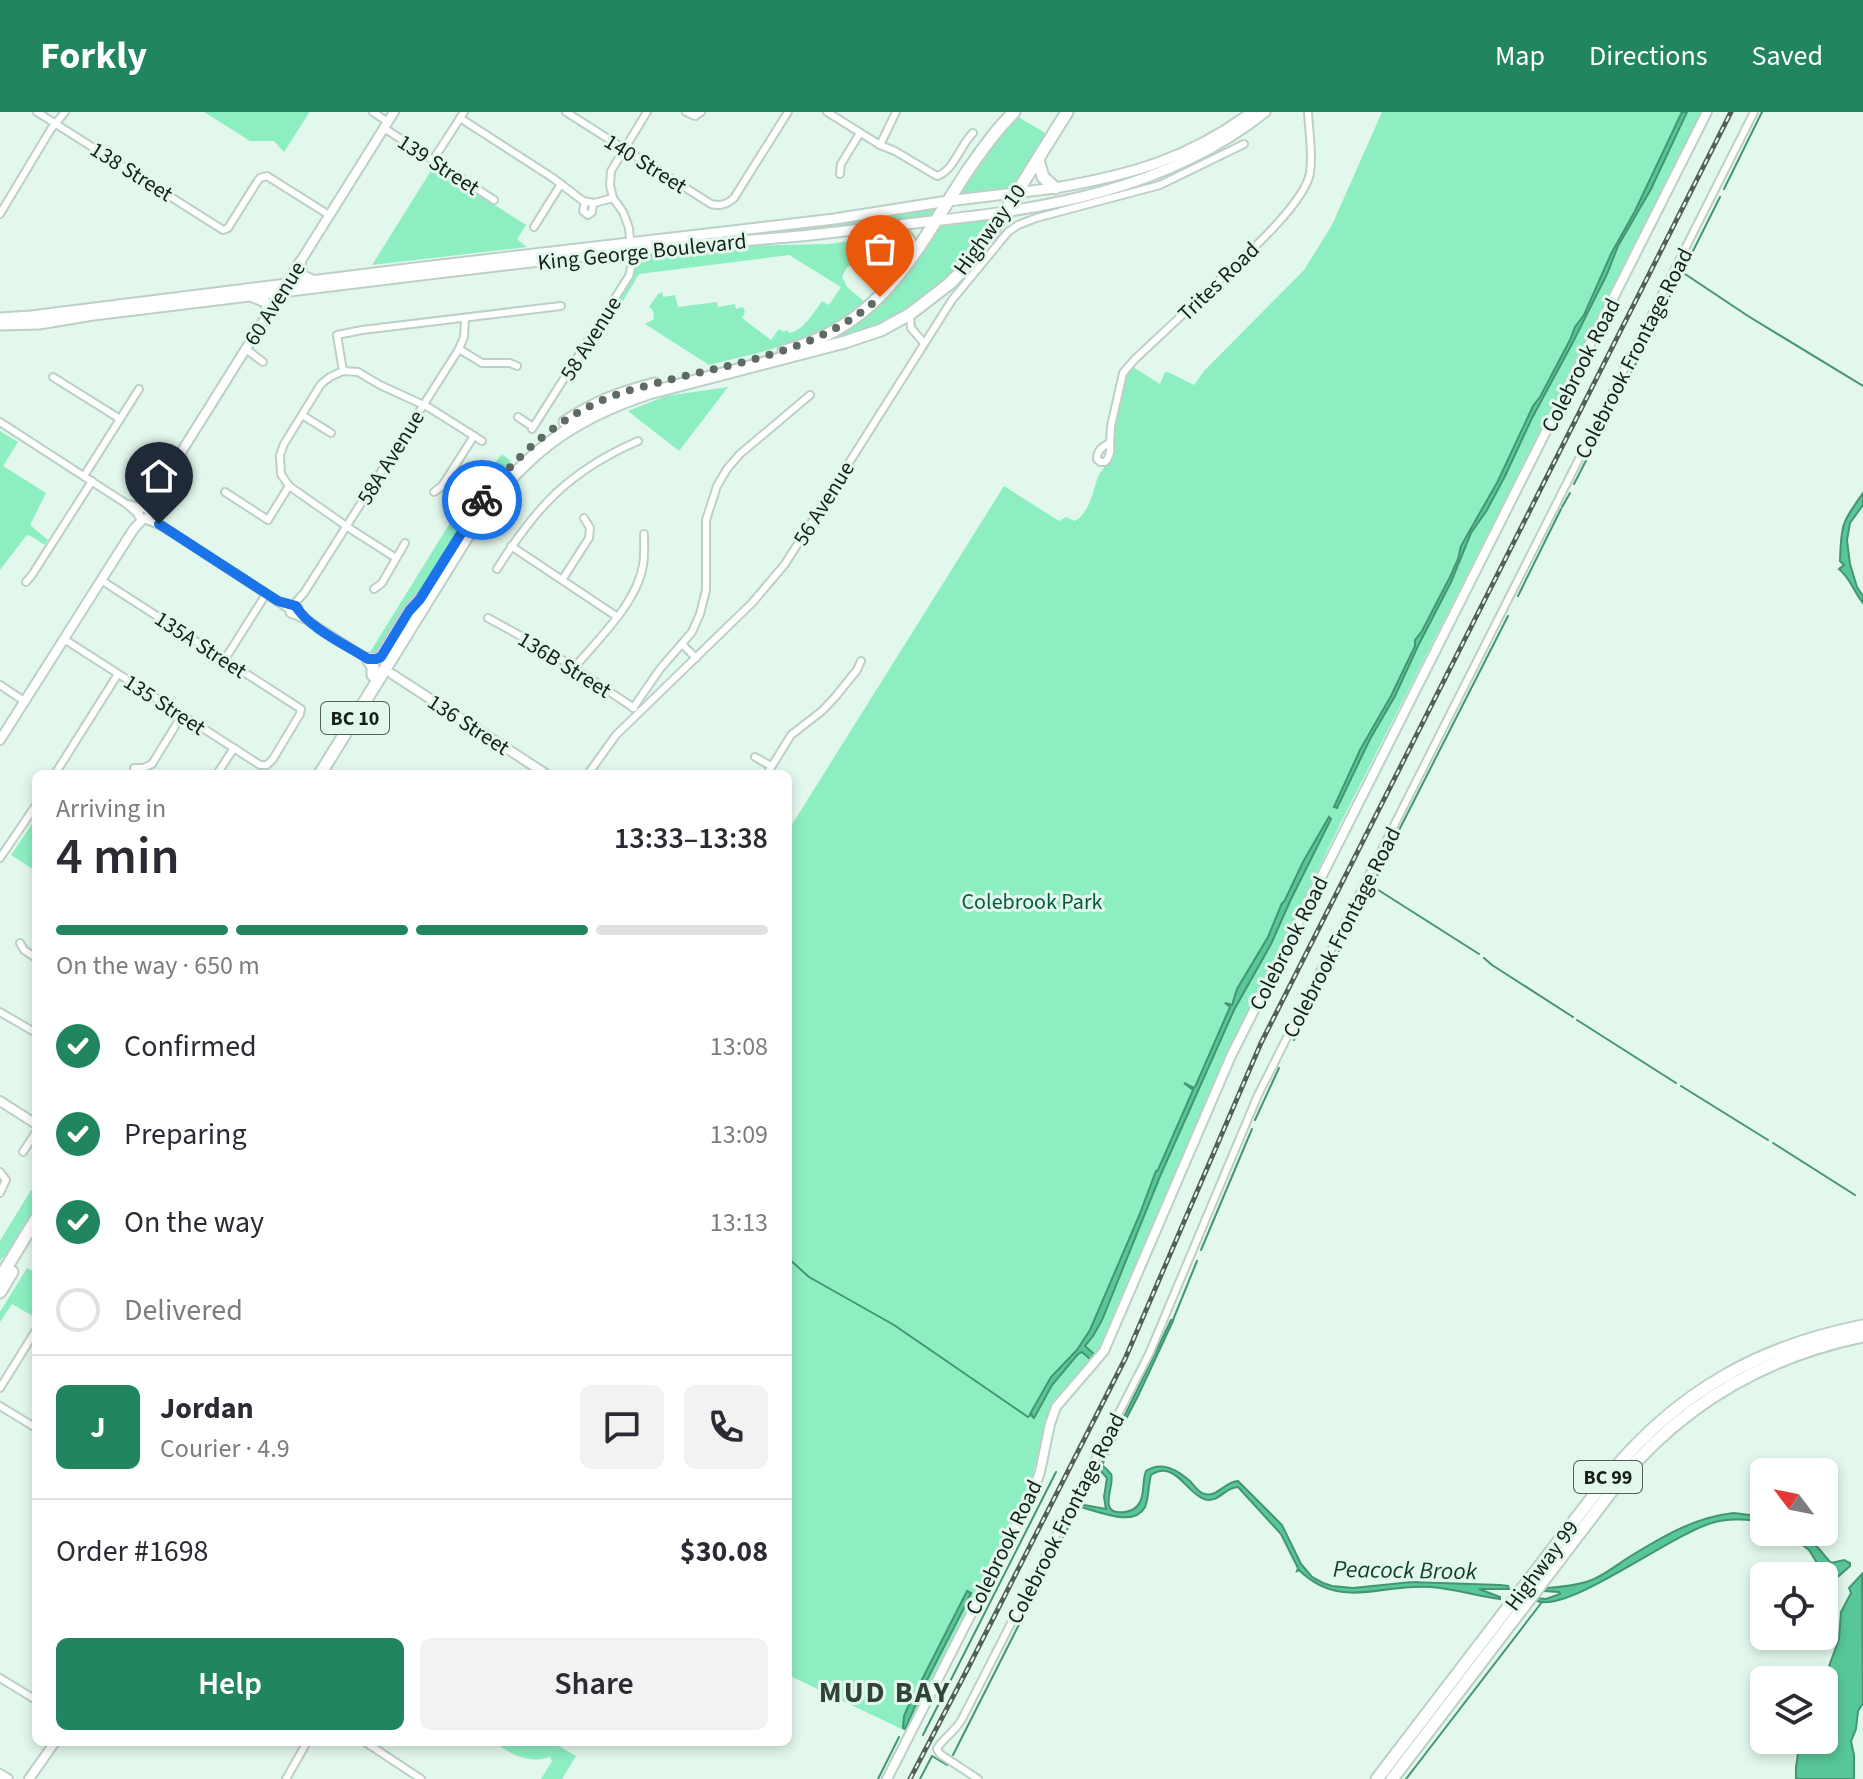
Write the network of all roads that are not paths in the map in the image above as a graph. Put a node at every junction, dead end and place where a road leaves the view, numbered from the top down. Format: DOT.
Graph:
graph roads {
  1 [pos="37,112"];
  2 [pos="65,112"];
  3 [pos="373,112"];
  4 [pos="394,112"];
  5 [pos="566,112"];
  6 [pos="647,112"];
  7 [pos="686,112"];
  8 [pos="701,112"];
  9 [pos="788,112"];
  10 [pos="827,112"];
  11 [pos="896,112"];
  12 [pos="1014,112"];
  13 [pos="1067,112"];
  14 [pos="1252,112"];
  15 [pos="1265,112"];
  16 [pos="1308,112"];
  17 [pos="1707,112"];
  18 [pos="1754,112"];
  19 [pos="462,115"];
  20 [pos="56,124"];
  21 [pos="386,125"];
  22 [pos="860,133"];
  23 [pos="973,133"];
  24 [pos="1244,144"];
  25 [pos="880,145"];
  26 [pos="624,149"];
  27 [pos="433,160"];
  28 [pos="1038,160"];
  29 [pos="1162,172"];
  30 [pos="840,174"];
  31 [pos="1166,183"];
  32 [pos="561,184"];
  33 [pos="1055,188"];
  34 [pos="1017,193"];
  35 [pos="613,198"];
  36 [pos="494,200"];
  37 [pos="948,201"];
  38 [pos="3,202"];
  39 [pos="1005,212"];
  40 [pos="0,214"];
  41 [pos="329,215"];
  42 [pos="936,221"];
  43 [pos="885,226"];
  44 [pos="534,227"];
  45 [pos="631,247"];
  46 [pos="300,262"];
  47 [pos="907,265"];
  48 [pos="315,281"];
  49 [pos="284,289"];
  50 [pos="250,297"];
  51 [pos="561,306"];
  52 [pos="266,316"];
  53 [pos="0,318"];
  54 [pos="465,319"];
  55 [pos="910,319"];
  56 [pos="0,325"];
  57 [pos="924,343"];
  58 [pos="246,349"];
  59 [pos="459,349"];
  60 [pos="263,362"];
  61 [pos="517,366"];
  62 [pos="343,371"];
  63 [pos="53,377"];
  64 [pos="139,389"];
  65 [pos="810,395"];
  66 [pos="423,405"];
  67 [pos="302,415"];
  68 [pos="518,417"];
  69 [pos="120,419"];
  70 [pos="0,422"];
  71 [pos="331,433"];
  72 [pos="474,436"];
  73 [pos="482,441"];
  74 [pos="638,441"];
  75 [pos="1110,443"];
  76 [pos="84,476"];
  77 [pos="92,481"];
  78 [pos="289,486"];
  79 [pos="225,492"];
  80 [pos="434,492"];
  81 [pos="143,513"];
  82 [pos="584,518"];
  83 [pos="347,526"];
  84 [pos="644,534"];
  85 [pos="405,543"];
  86 [pos="511,546"];
  87 [pos="396,558"];
  88 [pos="497,569"];
  89 [pos="101,580"];
  90 [pos="562,580"];
  91 [pos="26,582"];
  92 [pos="374,589"];
  93 [pos="266,594"];
  94 [pos="420,599"];
  95 [pos="294,609"];
  96 [pos="616,616"];
  97 [pos="488,618"];
  98 [pos="64,639"];
  99 [pos="682,644"];
  100 [pos="696,658"];
  101 [pos="225,659"];
  102 [pos="368,659"];
  103 [pos="861,661"];
  104 [pos="391,668"];
  105 [pos="574,668"];
  106 [pos="118,674"];
  107 [pos="373,675"];
  108 [pos="0,685"];
  109 [pos="24,701"];
  110 [pos="636,710"];
  111 [pos="182,715"];
  112 [pos="0,740"];
  113 [pos="234,748"];
  114 [pos="755,757"];
  115 [pos="267,765"];
  116 [pos="771,766"];
  117 [pos="134,768"];
  118 [pos="58,770"];
  119 [pos="220,770"];
  120 [pos="314,770"];
  121 [pos="322,770"];
  122 [pos="540,770"];
  123 [pos="591,770"];
  124 [pos="769,770"];
  125 [pos="32,811"];
  126 [pos="0,858"];
  127 [pos="20,943"];
  128 [pos="32,955"];
  129 [pos="0,1012"];
  130 [pos="32,1031"];
  131 [pos="0,1101"];
  132 [pos="32,1121"];
  133 [pos="32,1138"];
  134 [pos="23,1152"];
  135 [pos="3,1175"];
  136 [pos="0,1193"];
  137 [pos="32,1226"];
  138 [pos="32,1240"];
  139 [pos="0,1278"];
  140 [pos="0,1292"];
  141 [pos="1863,1326"];
  142 [pos="32,1336"];
  143 [pos="1863,1336"];
  144 [pos="0,1388"];
  145 [pos="0,1406"];
  146 [pos="32,1426"];
  147 [pos="0,1678"];
  148 [pos="32,1698"];
  149 [pos="52,1746"];
  150 [pos="305,1746"];
  151 [pos="371,1746"];
  152 [pos="0,1774"];
  153 [pos="8,1779"];
  154 [pos="29,1779"];
  155 [pos="286,1779"];
  156 [pos="421,1779"];
  157 [pos="887,1779"];
  158 [pos="978,1779"];
  159 [pos="1377,1779"];
  160 [pos="1392,1779"];
  1 -- 20 [label="street, 138 Street"];
  2 -- 20 [label="street"];
  3 -- 21 [label="street, 139 Street"];
  4 -- 21 [label="street, 60 Avenue"];
  5 -- 26 [label="street, 140 Street"];
  6 -- 26 [label="street"];
  7 -- 8 [label="street"];
  9 -- 26 [label="street, 140 Street"];
  10 -- 22 [label="street"];
  11 -- 25 [label="street"];
  12 -- 37 [label="highway, BC 10"];
  13 -- 28 [label="highway, Highway 10 / BC 10"];
  14 -- 33 [label="main road, King George Boulevard"];
  15 -- 29 [label="main road, King George Boulevard"];
  16 -- 75 [label="street, Trites Road"];
  17 -- 157 [label="street, Colebrook Road"];
  18 -- 158 [label="street, Colebrook Frontage Road"];
  19 -- 27 [label="street"];
  19 -- 32 [label="street"];
  20 -- 38 [label="street"];
  20 -- 41 [label="street, 138 Street"];
  21 -- 27 [label="street, 139 Street"];
  21 -- 41 [label="street, 60 Avenue"];
  22 -- 25 [label="street"];
  22 -- 30 [label="street"];
  23 -- 25 [label="street"];
  24 -- 31 [label="street, 56 Avenue"];
  26 -- 35 [label="street"];
  27 -- 36 [label="street, 139 Street"];
  28 -- 33 [label="highway"];
  28 -- 34 [label="highway, Highway 10 / BC 10"];
  29 -- 31 [label="street"];
  29 -- 39 [label="main road, King George Boulevard"];
  31 -- 57 [label="street, 56 Avenue"];
  32 -- 35 [label="street"];
  32 -- 44 [label="street"];
  33 -- 34 [label="main road, King George Boulevard"];
  34 -- 37 [label="main road, King George Boulevard"];
  34 -- 39 [label="highway, Highway 10 / BC 10"];
  35 -- 45 [label="street"];
  37 -- 42 [label="highway, BC 10"];
  37 -- 45 [label="main road, King George Boulevard"];
  38 -- 40 [label="street"];
  39 -- 42 [label="main road, King George Boulevard"];
  39 -- 55 [label="highway, Highway 10 / BC 10"];
  41 -- 46 [label="street, 60 Avenue"];
  42 -- 43 [label="main road, King George Boulevard"];
  42 -- 47 [label="highway, BC 10"];
  43 -- 45 [label="main road, King George Boulevard"];
  43 -- 47 [label="highway"];
  45 -- 48 [label="main road, King George Boulevard"];
  45 -- 49 [label="main road, King George Boulevard"];
  45 -- 68 [label="street, 58 Avenue"];
  46 -- 48 [label="main road"];
  46 -- 49 [label="street, 60 Avenue"];
  47 -- 94 [label="highway, BC 10"];
  48 -- 49 [label="main road, King George Boulevard"];
  49 -- 50 [label="main road, King George Boulevard"];
  49 -- 52 [label="street, 60 Avenue"];
  49 -- 53 [label="main road, King George Boulevard"];
  50 -- 52 [label="main road"];
  50 -- 56 [label="main road, King George Boulevard"];
  51 -- 54 [label="street"];
  52 -- 58 [label="street, 60 Avenue"];
  54 -- 59 [label="street, 58A Avenue"];
  54 -- 62 [label="street"];
  55 -- 57 [label="street"];
  55 -- 104 [label="highway, Highway 10 / BC 10"];
  57 -- 100 [label="street, 56 Avenue"];
  58 -- 60 [label="street"];
  58 -- 81 [label="street, 60 Avenue"];
  59 -- 61 [label="street"];
  59 -- 66 [label="street, 58A Avenue"];
  62 -- 66 [label="street"];
  62 -- 67 [label="street"];
  63 -- 69 [label="street"];
  64 -- 69 [label="street"];
  65 -- 99 [label="street"];
  66 -- 72 [label="street"];
  66 -- 83 [label="street, 58A Avenue"];
  67 -- 71 [label="street"];
  67 -- 78 [label="street"];
  69 -- 76 [label="street"];
  70 -- 76 [label="street"];
  72 -- 73 [label="street"];
  72 -- 80 [label="street"];
  74 -- 86 [label="street"];
  76 -- 77 [label="street"];
  77 -- 81 [label="street"];
  77 -- 91 [label="street"];
  78 -- 79 [label="street"];
  78 -- 83 [label="street"];
  81 -- 89 [label="street, 60 Avenue"];
  81 -- 93 [label="street"];
  82 -- 90 [label="street"];
  83 -- 87 [label="street"];
  83 -- 95 [label="street, 58A Avenue"];
  84 -- 96 [label="street"];
  85 -- 87 [label="street"];
  86 -- 88 [label="street"];
  86 -- 90 [label="street"];
  87 -- 92 [label="street"];
  89 -- 98 [label="street, 60 Avenue"];
  89 -- 101 [label="street, 135A Street"];
  90 -- 96 [label="street"];
  93 -- 95 [label="street"];
  93 -- 101 [label="street"];
  94 -- 102 [label="highway"];
  94 -- 107 [label="highway, BC 10"];
  95 -- 102 [label="street"];
  96 -- 105 [label="street"];
  97 -- 105 [label="street, 136B Street"];
  98 -- 106 [label="street, 135 Street"];
  98 -- 109 [label="street, 60 Avenue"];
  99 -- 100 [label="street"];
  99 -- 110 [label="street"];
  100 -- 110 [label="street, 56 Avenue"];
  101 -- 115 [label="street, 135A Street"];
  102 -- 107 [label="highway"];
  103 -- 116 [label="street"];
  104 -- 121 [label="highway, Highway 10 / BC 10"];
  104 -- 122 [label="street, 136 Street"];
  105 -- 110 [label="street, 136B Street"];
  106 -- 111 [label="street, 135 Street"];
  106 -- 118 [label="street"];
  107 -- 120 [label="highway, BC 10"];
  108 -- 109 [label="street"];
  109 -- 112 [label="street, 60 Avenue"];
  110 -- 123 [label="street, 56 Avenue"];
  111 -- 113 [label="street, 135 Street"];
  111 -- 117 [label="street"];
  113 -- 115 [label="street, 135 Street"];
  113 -- 119 [label="street"];
  114 -- 116 [label="street"];
  116 -- 124 [label="street"];
  125 -- 126 [label="street"];
  127 -- 128 [label="street"];
  129 -- 130 [label="street"];
  131 -- 132 [label="street"];
  133 -- 134 [label="street"];
  135 -- 136 [label="street"];
  137 -- 139 [label="highway"];
  138 -- 140 [label="highway"];
  141 -- 159 [label="highway, Highway 99 / BC 99"];
  142 -- 144 [label="street"];
  143 -- 160 [label="highway, Highway 99 / BC 99"];
  145 -- 146 [label="street"];
  147 -- 148 [label="street"];
  149 -- 154 [label="street"];
  150 -- 155 [label="street"];
  151 -- 156 [label="street"];
  152 -- 153 [label="street"];
}
